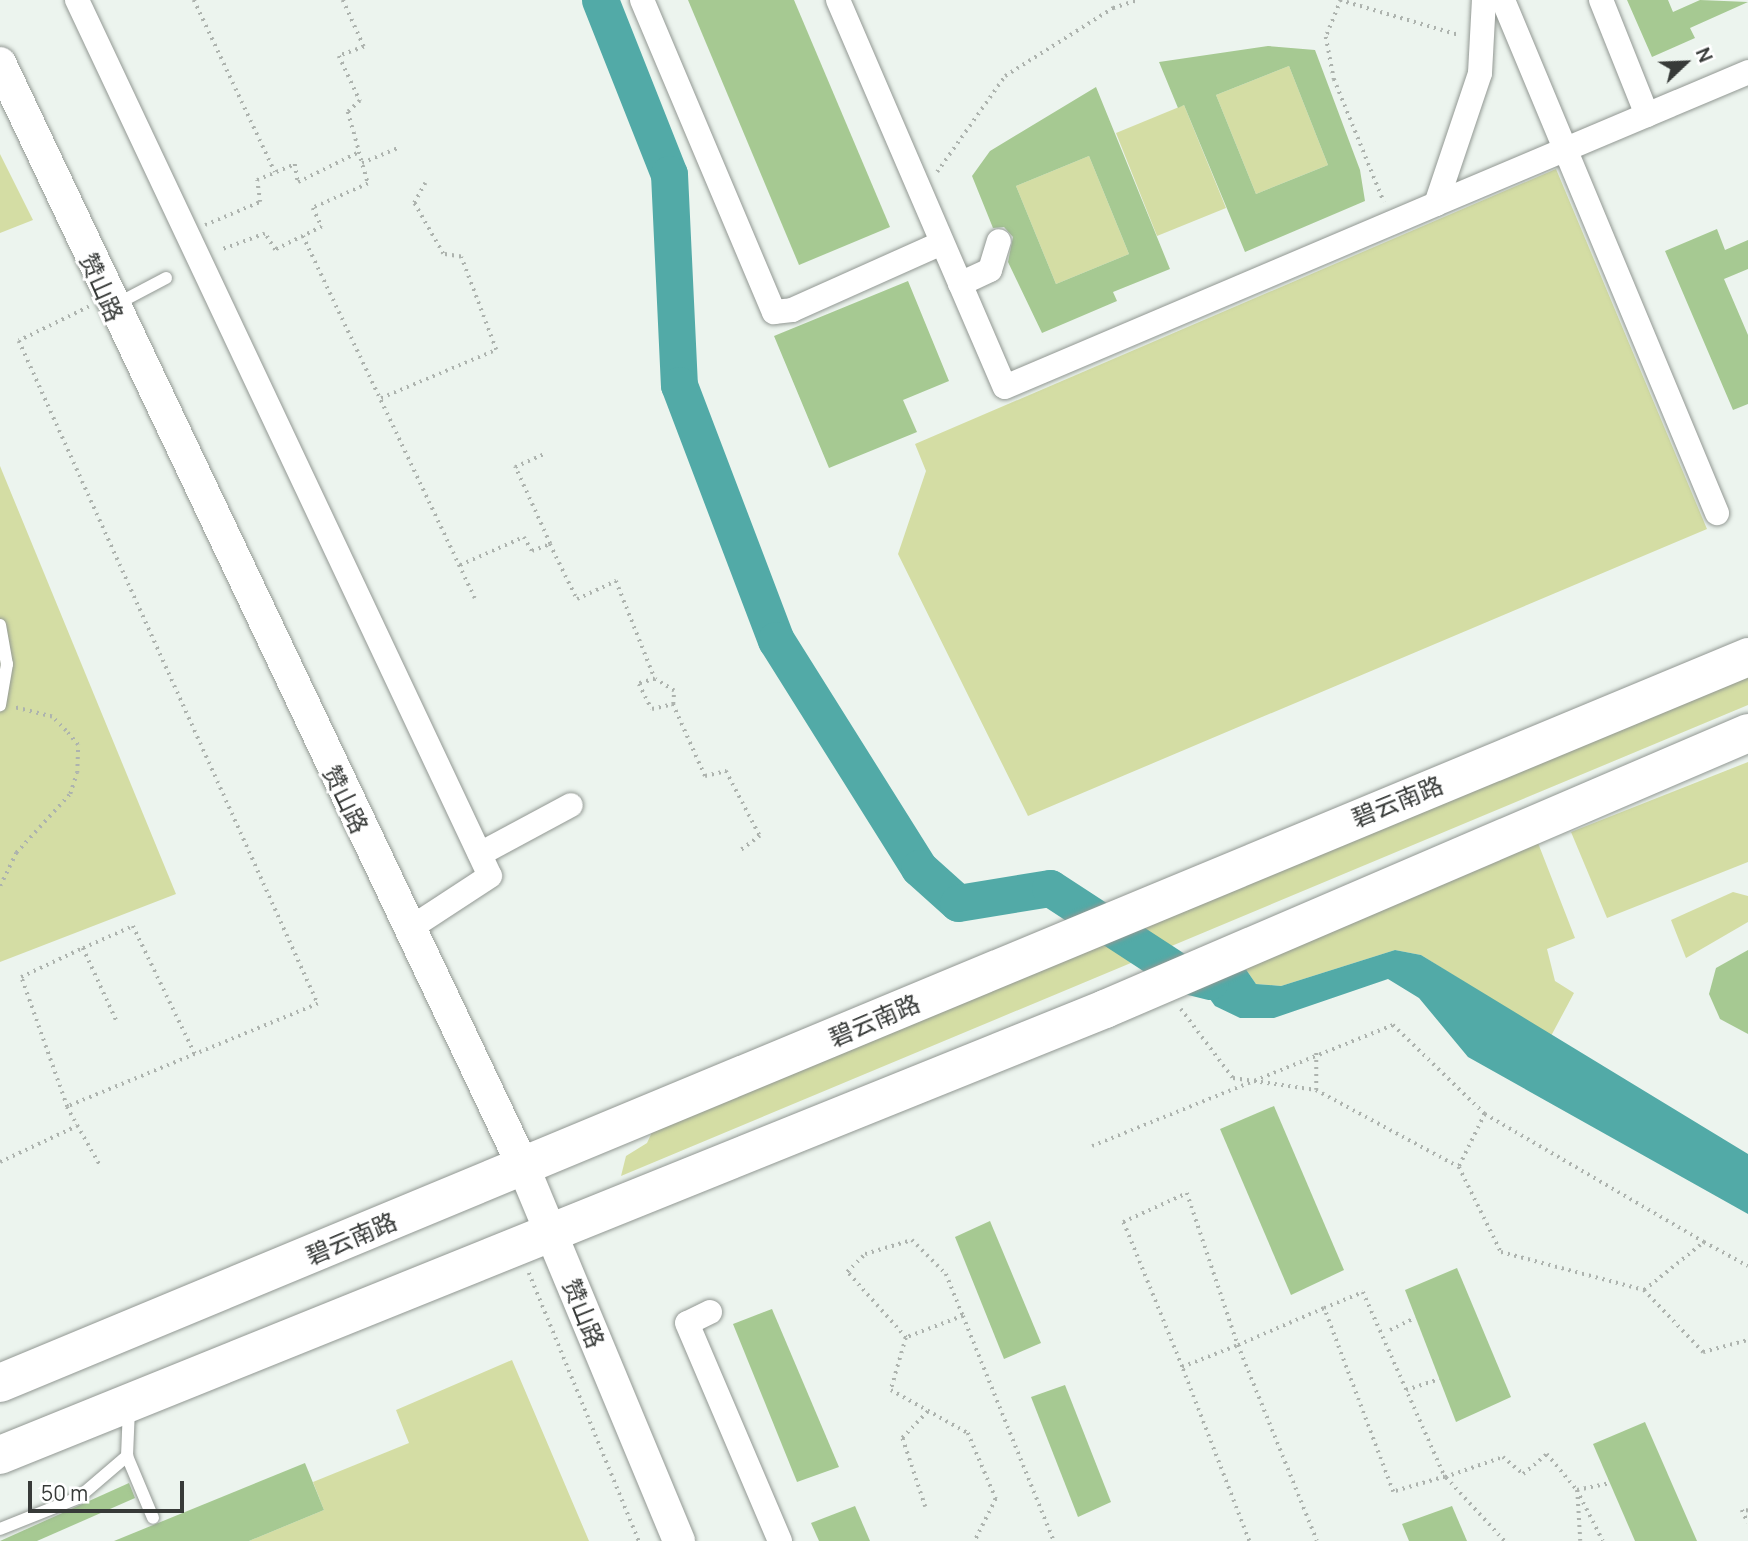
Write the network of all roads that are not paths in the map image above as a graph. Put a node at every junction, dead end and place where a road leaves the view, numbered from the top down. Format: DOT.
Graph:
graph roads {
  1 [pos="77,0"];
  2 [pos="642,0"];
  3 [pos="838,0"];
  4 [pos="1484,0"];
  5 [pos="1503,0"];
  6 [pos="1601,0"];
  7 [pos="0,63"];
  8 [pos="1748,72"];
  9 [pos="1647,114"];
  10 [pos="1563,150"];
  11 [pos="1436,204"];
  12 [pos="999,241"];
  13 [pos="942,243"];
  14 [pos="166,278"];
  15 [pos="960,284"];
  16 [pos="109,302"];
  17 [pos="1717,513"];
  18 [pos="0,625"];
  19 [pos="1748,657"];
  20 [pos="0,704"];
  21 [pos="1748,733"];
  22 [pos="571,805"];
  23 [pos="480,854"];
  24 [pos="409,929"];
  25 [pos="523,1167"];
  26 [pos="549,1228"];
  27 [pos="710,1312"];
  28 [pos="0,1383"];
  29 [pos="131,1401"];
  30 [pos="0,1455"];
  31 [pos="127,1456"];
  32 [pos="153,1518"];
  33 [pos="0,1529"];
  34 [pos="679,1541"];
  35 [pos="780,1541"];
  1 -- 23 [label="street"];
  2 -- 13 [label="street"];
  3 -- 13 [label="street"];
  4 -- 11 [label="street"];
  5 -- 10 [label="street"];
  6 -- 9 [label="street"];
  7 -- 16 [label="street, 赞山路"];
  8 -- 9 [label="street"];
  9 -- 10 [label="street"];
  10 -- 11 [label="street"];
  10 -- 17 [label="street"];
  11 -- 15 [label="street"];
  12 -- 15 [label="street"];
  13 -- 15 [label="street"];
  14 -- 16 [label="lane"];
  16 -- 24 [label="street, 赞山路"];
  18 -- 20 [label="lane"];
  19 -- 25 [label="main road, 碧云南路"];
  21 -- 26 [label="main road"];
  22 -- 23 [label="street"];
  23 -- 24 [label="street"];
  24 -- 25 [label="street, 赞山路"];
  25 -- 26 [label="street, 赞山路"];
  25 -- 28 [label="main road, 碧云南路"];
  26 -- 29 [label="main road"];
  26 -- 34 [label="street, 赞山路"];
  27 -- 35 [label="street"];
  29 -- 30 [label="main road"];
  29 -- 31 [label="lane"];
  31 -- 32 [label="lane"];
  31 -- 33 [label="lane"];
}
